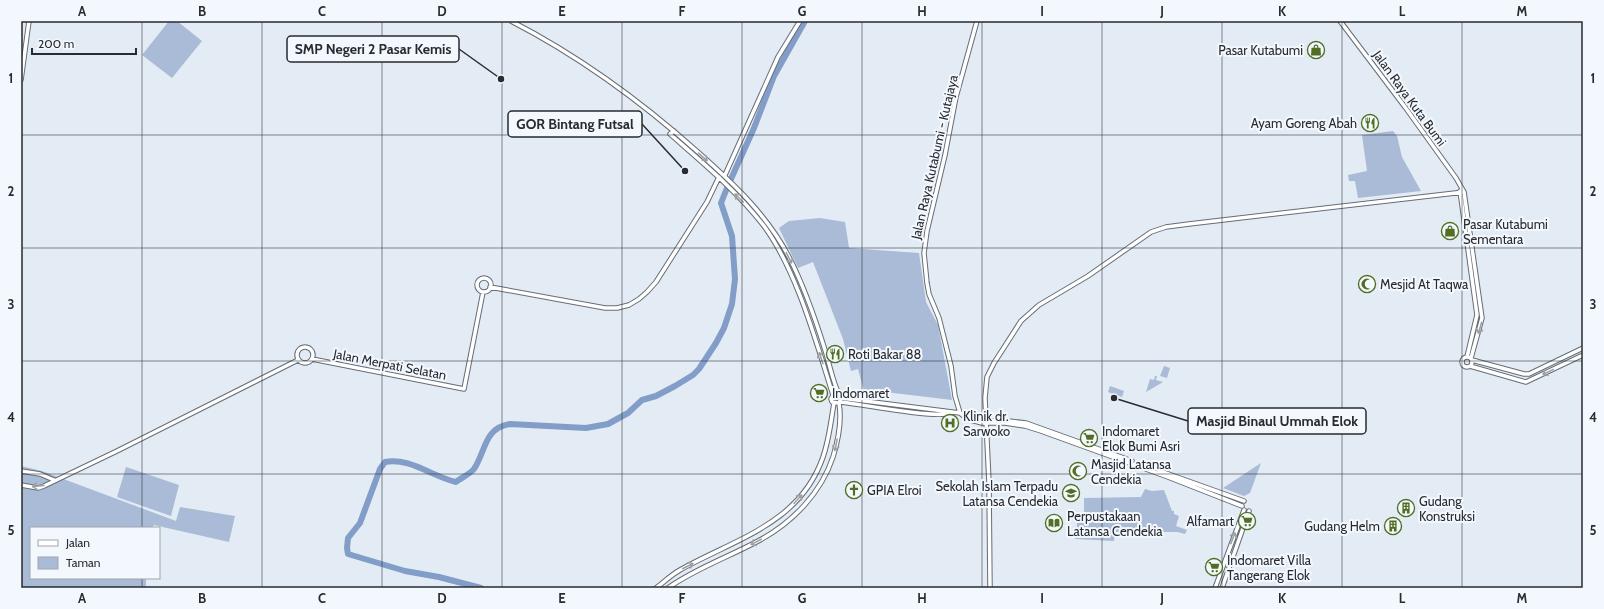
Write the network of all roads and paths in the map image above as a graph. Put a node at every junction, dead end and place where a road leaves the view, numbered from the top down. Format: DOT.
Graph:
graph roads {
  1 [pos="29,21"];
  2 [pos="512,21"];
  3 [pos="800,21"];
  4 [pos="977,21"];
  5 [pos="1340,21"];
  6 [pos="21,80"];
  7 [pos="674,131"];
  8 [pos="725,175"];
  9 [pos="719,177"];
  10 [pos="1462,193"];
  11 [pos="770,224"];
  12 [pos="765,228"];
  13 [pos="490,287"];
  14 [pos="483,292"];
  15 [pos="817,325"];
  16 [pos="811,327"];
  17 [pos="1583,348"];
  18 [pos="1583,355"];
  19 [pos="1466,356"];
  20 [pos="312,359"];
  21 [pos="1471,359"];
  22 [pos="298,360"];
  23 [pos="1470,366"];
  24 [pos="833,395"];
  25 [pos="840,400"];
  26 [pos="834,403"];
  27 [pos="960,413"];
  28 [pos="985,423"];
  29 [pos="21,470"];
  30 [pos="54,480"];
  31 [pos="21,485"];
  32 [pos="1243,503"];
  33 [pos="1244,510"];
  34 [pos="1249,511"];
  35 [pos="1220,575"];
  36 [pos="1225,577"];
  37 [pos="656,588"];
  38 [pos="668,588"];
  39 [pos="990,588"];
  40 [pos="1215,588"];
  41 [pos="1222,588"];
  1 -- 6 [label="street"];
  2 -- 7 [label="street"];
  3 -- 8 [label="street"];
  4 -- 27 [label="street, Jalan Raya Kutabumi - Kutajaya"];
  5 -- 10 [label="street, Jalan Raya Kuta Bumi"];
  7 -- 8 [label="street, one-way"];
  7 -- 9 [label="street"];
  8 -- 11 [label="street"];
  12 -- 9 [label="street, one-way"];
  9 -- 13 [label="street"];
  10 -- 19 [label="street"];
  10 -- 21 [label="street, one-way"];
  10 -- 28 [label="street"];
  11 -- 12 [label="street"];
  11 -- 15 [label="street, one-way"];
  12 -- 16 [label="street"];
  13 -- 14 [label="street"];
  13 -- 14 [label="street"];
  14 -- 20 [label="street, Jalan Merpati Selatan"];
  15 -- 16 [label="street"];
  15 -- 25 [label="street"];
  24 -- 16 [label="street, one-way"];
  17 -- 21 [label="street"];
  18 -- 23 [label="street, one-way"];
  19 -- 21 [label="street"];
  19 -- 23 [label="street"];
  20 -- 22 [label="street"];
  20 -- 22 [label="street"];
  21 -- 23 [label="street"];
  22 -- 30 [label="street"];
  24 -- 25 [label="street"];
  24 -- 26 [label="street"];
  25 -- 26 [label="street"];
  25 -- 27 [label="street"];
  25 -- 38 [label="street, one-way"];
  37 -- 26 [label="street, one-way"];
  27 -- 28 [label="street"];
  28 -- 32 [label="street"];
  28 -- 39 [label="street"];
  29 -- 30 [label="street"];
  30 -- 31 [label="street, one-way"];
  35 -- 33 [label="street, one-way"];
  34 -- 36 [label="street"];
  35 -- 36 [label="street"];
  35 -- 40 [label="street"];
  36 -- 41 [label="street"];
}
